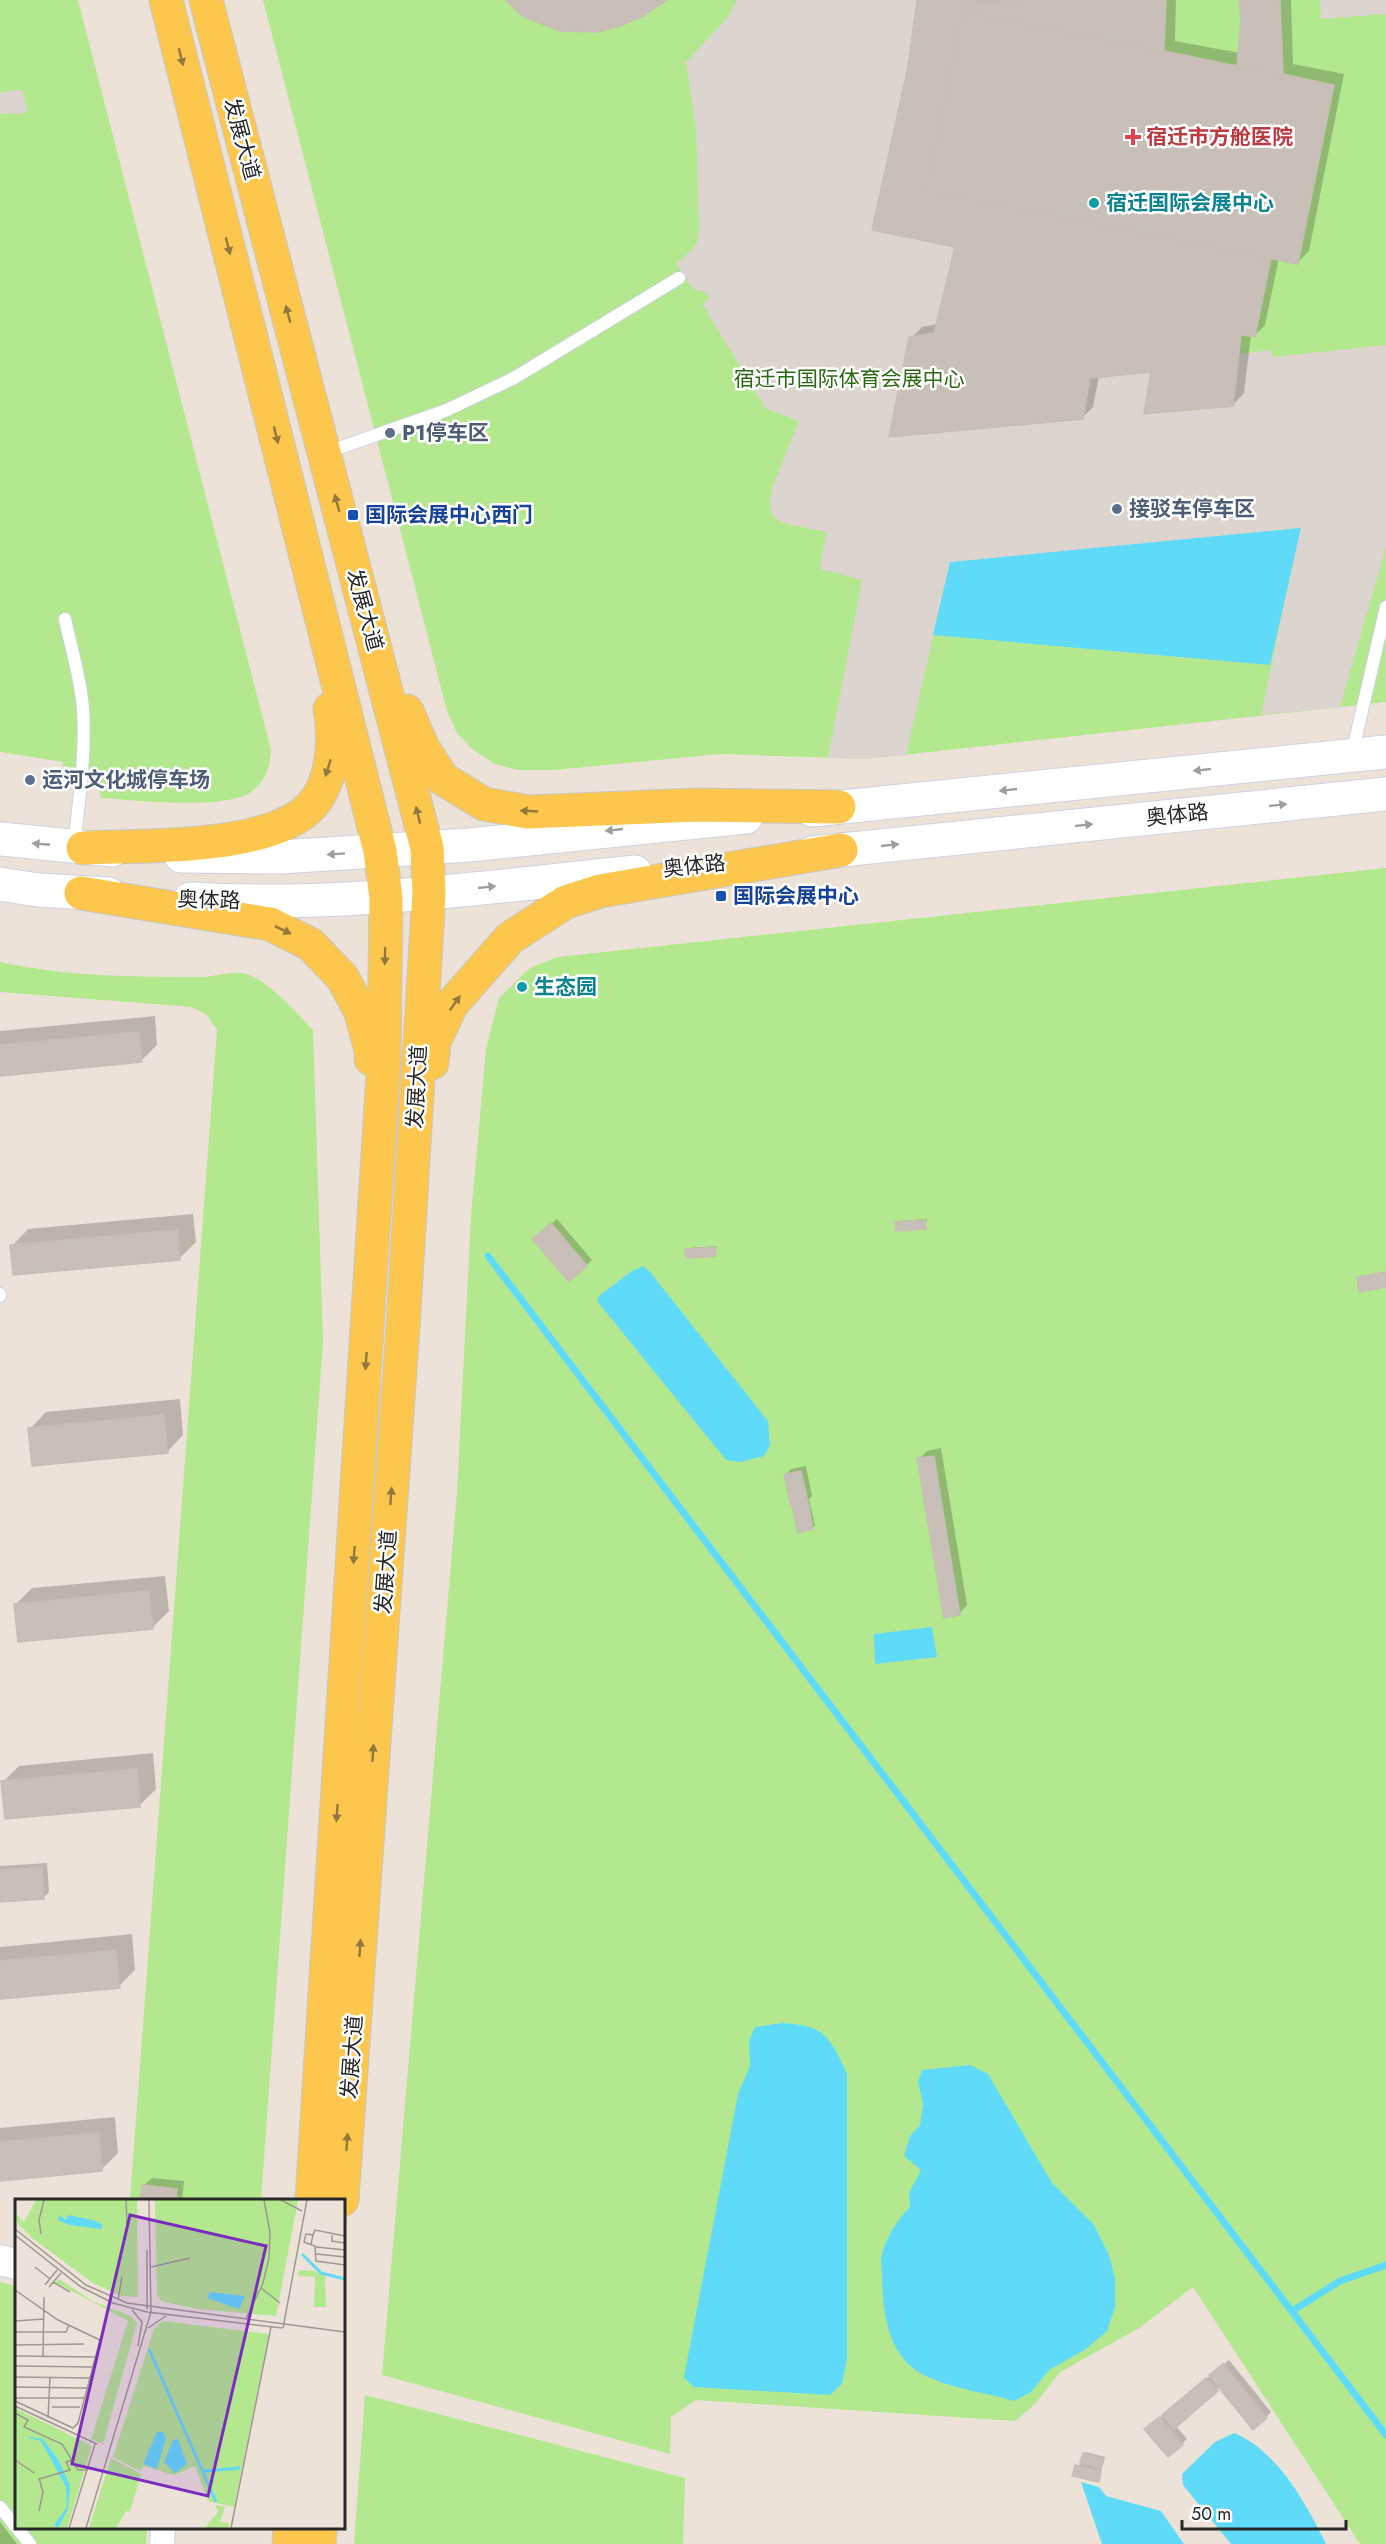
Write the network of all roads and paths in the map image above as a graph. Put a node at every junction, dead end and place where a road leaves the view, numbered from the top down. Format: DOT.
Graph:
graph roads {
  1 [pos="166,0"];
  2 [pos="206,0"];
  3 [pos="679,278"];
  4 [pos="324,453"];
  5 [pos="352,560"];
  6 [pos="308,565"];
  7 [pos="1386,607"];
  8 [pos="65,619"];
  9 [pos="1386,752"];
  10 [pos="1352,755"];
  11 [pos="1386,794"];
  12 [pos="839,807"];
  13 [pos="0,839"];
  14 [pos="78,847"];
  15 [pos="426,848"];
  16 [pos="841,850"];
  17 [pos="380,851"];
  18 [pos="0,884"];
  19 [pos="81,892"];
  20 [pos="429,893"];
  21 [pos="386,898"];
  22 [pos="368,1323"];
  23 [pos="403,1327"];
  24 [pos="312,2199"];
  25 [pos="342,2199"];
  26 [pos="0,2260"];
  27 [pos="15,2264"];
  28 [pos="0,2507"];
  29 [pos="15,2525"];
  30 [pos="19,2529"];
  31 [pos="164,2529"];
  32 [pos="290,2529"];
  33 [pos="320,2529"];
  34 [pos="30,2544"];
  35 [pos="162,2544"];
  36 [pos="289,2544"];
  37 [pos="319,2544"];
  1 -- 6 [label="main road, 发展大道, one-way"];
  4 -- 2 [label="main road, 发展大道, one-way"];
  3 -- 4 [label="lane"];
  5 -- 4 [label="main road, 发展大道, one-way"];
  12 -- 5 [label="main road, one-way"];
  15 -- 5 [label="main road, 发展大道, one-way"];
  6 -- 14 [label="main road, one-way"];
  6 -- 17 [label="main road, 发展大道"];
  7 -- 10 [label="lane"];
  8 -- 14 [label="lane"];
  9 -- 10 [label="main road, 奥体路"];
  10 -- 12 [label="main road, 奥体路, one-way"];
  16 -- 11 [label="main road, 奥体路, one-way"];
  12 -- 15 [label="main road, 奥体路, one-way"];
  14 -- 13 [label="main road, 奥体路, one-way"];
  17 -- 14 [label="main road, 奥体路, one-way"];
  15 -- 17 [label="main road, 奥体路"];
  15 -- 20 [label="main road, 发展大道"];
  20 -- 16 [label="main road, 奥体路, one-way"];
  23 -- 16 [label="main road, one-way"];
  17 -- 21 [label="main road, 发展大道"];
  18 -- 19 [label="main road, 奥体路"];
  19 -- 21 [label="main road, 奥体路"];
  19 -- 22 [label="main road, one-way"];
  20 -- 21 [label="main road, 奥体路"];
  20 -- 23 [label="main road, 发展大道"];
  21 -- 22 [label="main road, 发展大道, one-way"];
  22 -- 24 [label="main road, 发展大道, one-way"];
  25 -- 23 [label="main road, 发展大道, one-way"];
  26 -- 27 [label="street"];
  28 -- 29 [label="lane"];
  30 -- 34 [label="lane"];
  31 -- 35 [label="street"];
  32 -- 36 [label="main road"];
  33 -- 37 [label="main road"];
}
